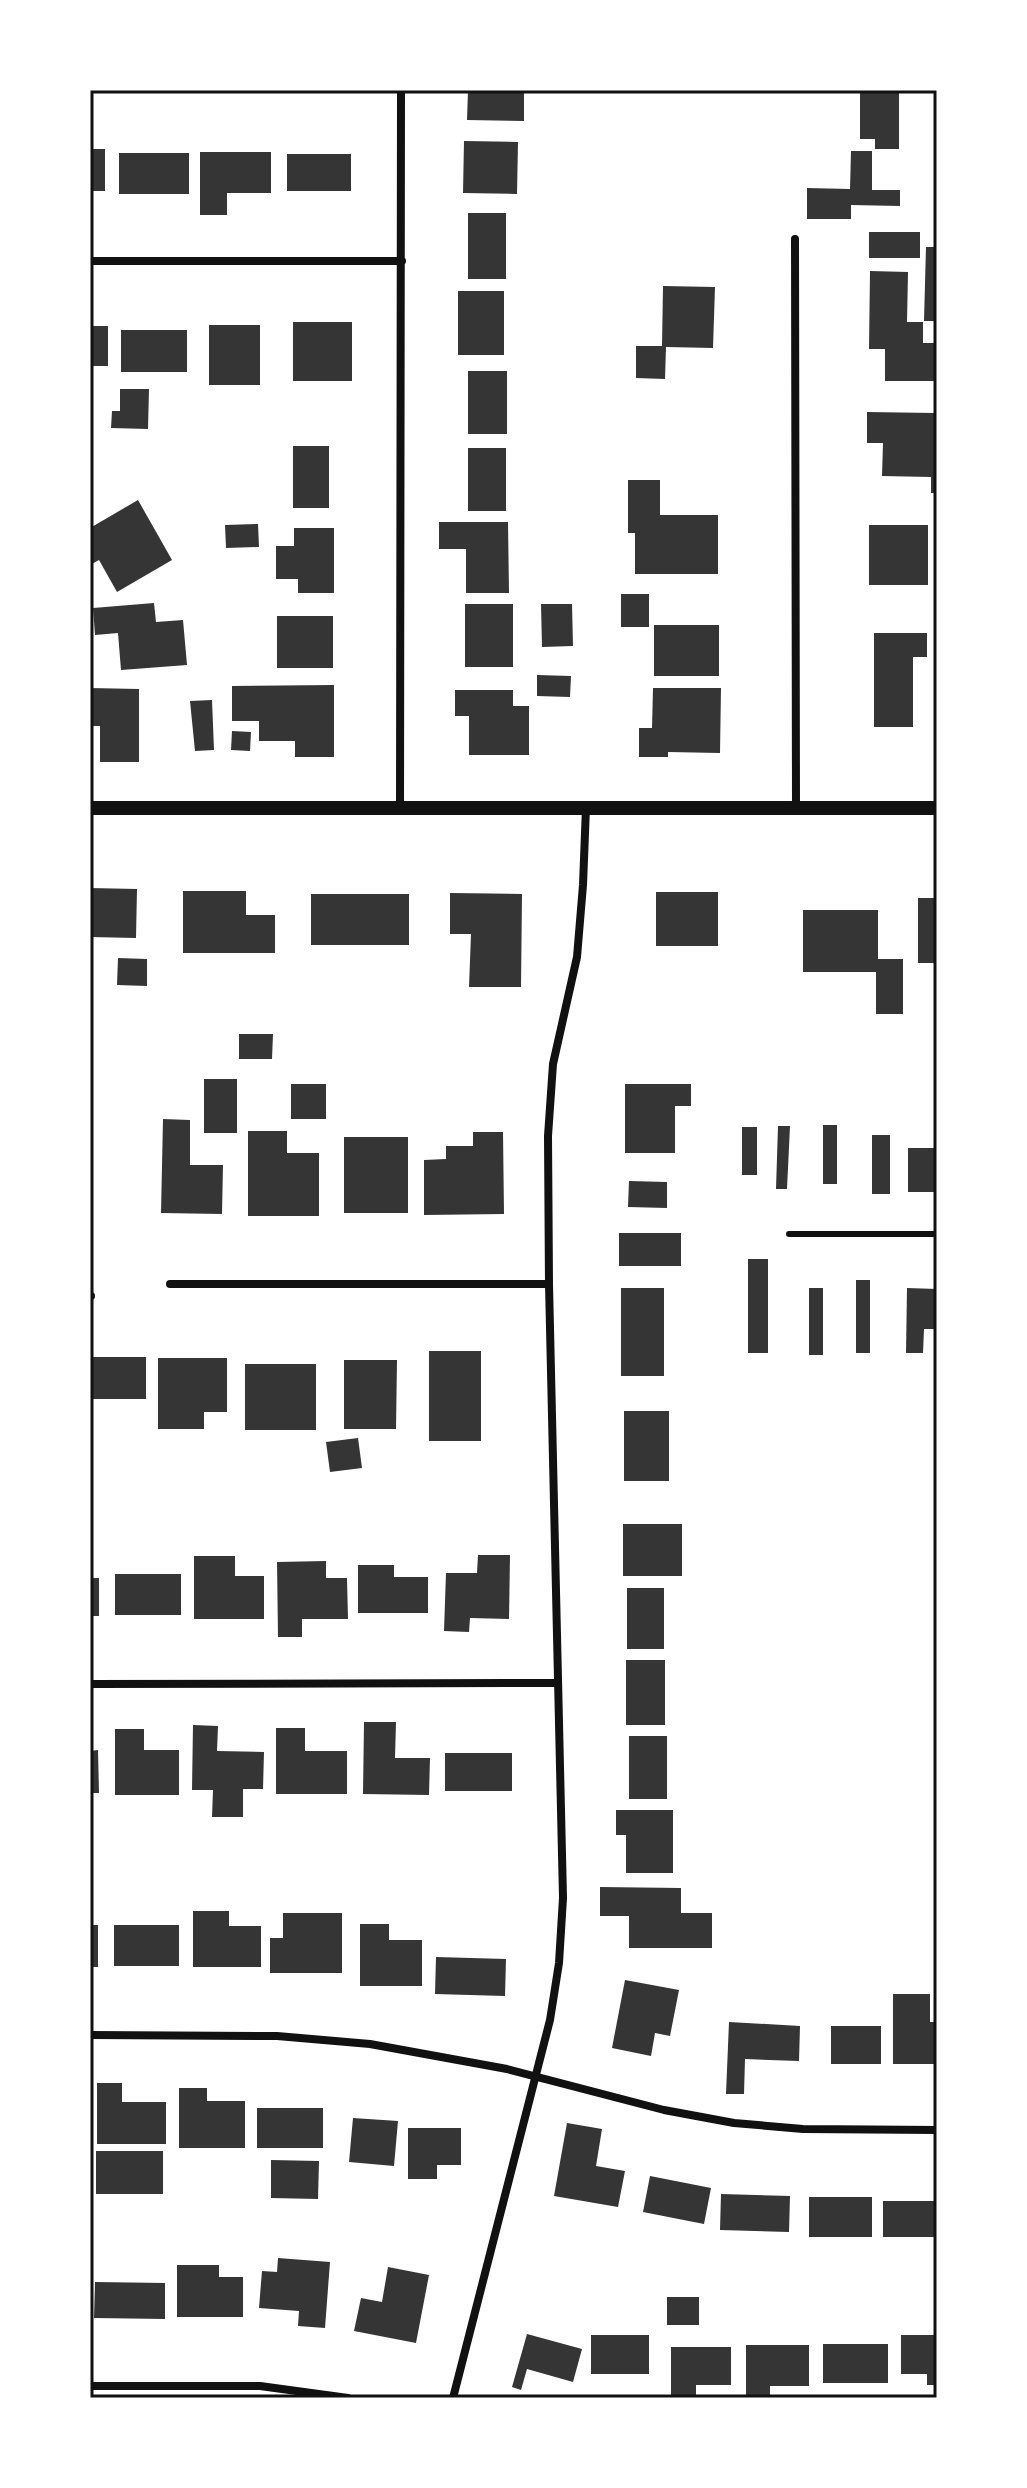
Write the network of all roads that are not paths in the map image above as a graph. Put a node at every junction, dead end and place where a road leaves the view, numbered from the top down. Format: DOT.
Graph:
graph roads {
  1 [pos="401,90"];
  2 [pos="795,239"];
  3 [pos="90,261"];
  4 [pos="402,261"];
  5 [pos="586,807"];
  6 [pos="90,808"];
  7 [pos="937,808"];
  8 [pos="400,809"];
  9 [pos="796,809"];
  10 [pos="789,1234"];
  11 [pos="937,1234"];
  12 [pos="170,1284"];
  13 [pos="549,1284"];
  14 [pos="558,1683"];
  15 [pos="90,1684"];
  16 [pos="90,2035"];
  17 [pos="537,2077"];
  18 [pos="937,2130"];
  19 [pos="90,2386"];
  20 [pos="348,2398"];
  21 [pos="453,2398"];
  1 -- 4 [label="street"];
  2 -- 9 [label="street"];
  3 -- 4 [label="street"];
  4 -- 8 [label="street"];
  5 -- 8 [label="street"];
  5 -- 9 [label="street"];
  5 -- 13 [label="street"];
  6 -- 8 [label="street"];
  7 -- 9 [label="street"];
  10 -- 11 [label="lane"];
  12 -- 13 [label="street"];
  13 -- 14 [label="street"];
  14 -- 15 [label="street"];
  14 -- 17 [label="street"];
  16 -- 17 [label="street"];
  17 -- 18 [label="street"];
  17 -- 21 [label="street"];
  19 -- 20 [label="street"];
}
